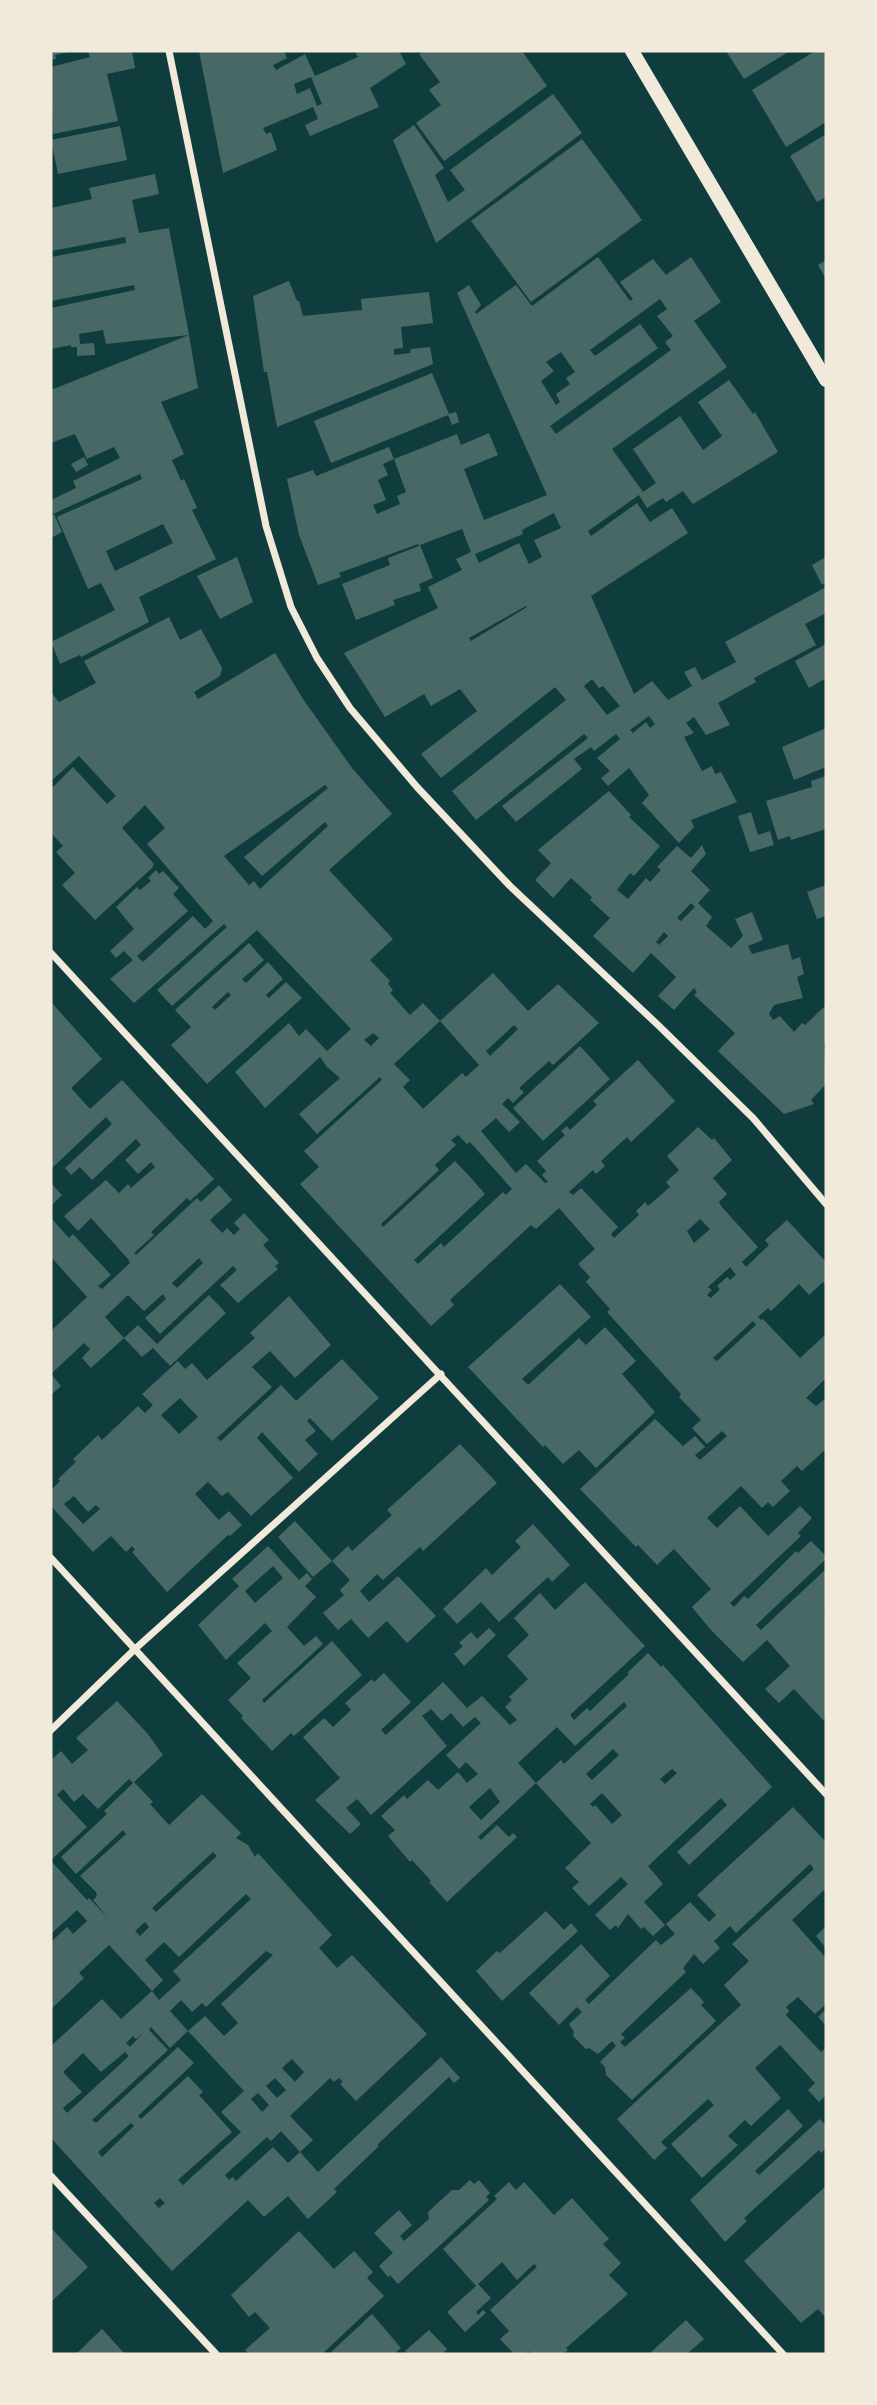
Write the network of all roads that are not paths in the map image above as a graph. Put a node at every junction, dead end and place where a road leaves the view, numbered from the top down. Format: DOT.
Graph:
graph roads {
  1 [pos="169,51"];
  2 [pos="632,51"];
  3 [pos="826,380"];
  4 [pos="51,953"];
  5 [pos="826,1204"];
  6 [pos="441,1374"];
  7 [pos="51,1558"];
  8 [pos="135,1649"];
  9 [pos="51,1730"];
  10 [pos="826,1794"];
  11 [pos="51,2176"];
  12 [pos="216,2354"];
  13 [pos="783,2354"];
  1 -- 5 [label="street"];
  2 -- 3 [label="main road"];
  4 -- 6 [label="street"];
  6 -- 8 [label="street"];
  6 -- 10 [label="street"];
  7 -- 8 [label="street"];
  8 -- 9 [label="street"];
  8 -- 13 [label="street"];
  11 -- 12 [label="street"];
}
